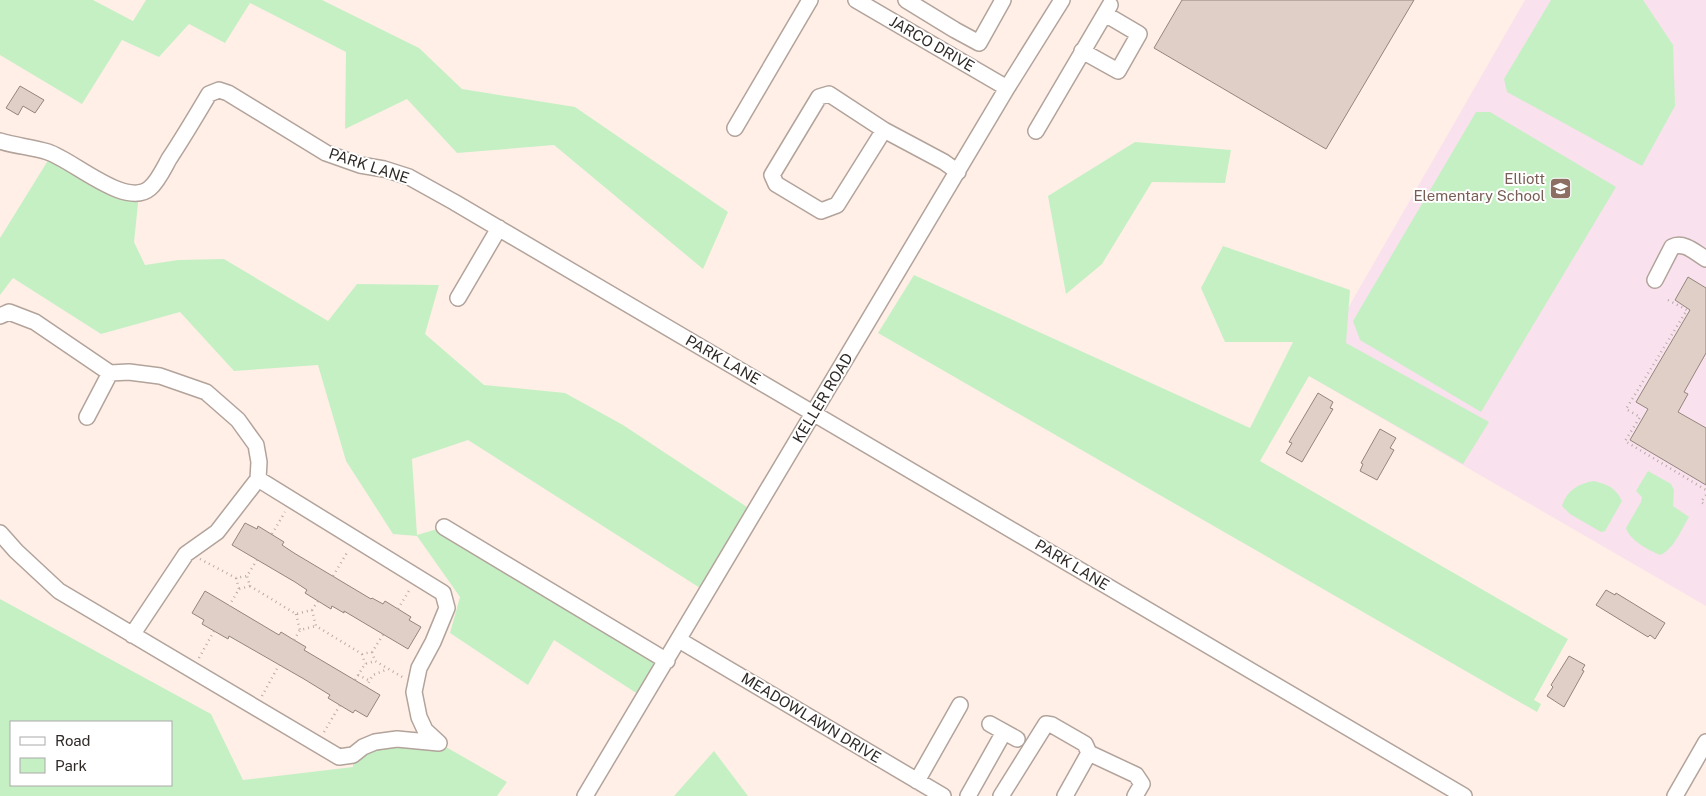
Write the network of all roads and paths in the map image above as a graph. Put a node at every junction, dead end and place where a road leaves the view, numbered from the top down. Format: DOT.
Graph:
graph roads {
  1 [pos="810,0"];
  2 [pos="856,0"];
  3 [pos="906,0"];
  4 [pos="1003,0"];
  5 [pos="1062,0"];
  6 [pos="1107,5"];
  7 [pos="879,6"];
  8 [pos="1082,51"];
  9 [pos="1007,88"];
  10 [pos="735,128"];
  11 [pos="884,130"];
  12 [pos="1036,131"];
  13 [pos="0,141"];
  14 [pos="958,172"];
  15 [pos="499,228"];
  16 [pos="1706,259"];
  17 [pos="1655,280"];
  18 [pos="458,298"];
  19 [pos="1668,300"];
  20 [pos="0,316"];
  21 [pos="110,373"];
  22 [pos="814,413"];
  23 [pos="87,416"];
  24 [pos="258,479"];
  25 [pos="1706,490"];
  26 [pos="1706,495"];
  27 [pos="293,500"];
  28 [pos="1706,505"];
  29 [pos="444,527"];
  30 [pos="0,533"];
  31 [pos="272,534"];
  32 [pos="355,539"];
  33 [pos="188,553"];
  34 [pos="257,560"];
  35 [pos="247,576"];
  36 [pos="333,576"];
  37 [pos="236,578"];
  38 [pos="418,578"];
  39 [pos="250,586"];
  40 [pos="239,589"];
  41 [pos="318,601"];
  42 [pos="229,606"];
  43 [pos="398,609"];
  44 [pos="312,610"];
  45 [pos="296,614"];
  46 [pos="316,626"];
  47 [pos="300,630"];
  48 [pos="214,631"];
  49 [pos="383,634"];
  50 [pos="132,635"];
  51 [pos="294,640"];
  52 [pos="679,640"];
  53 [pos="372,652"];
  54 [pos="362,654"];
  55 [pos="667,660"];
  56 [pos="375,661"];
  57 [pos="365,664"];
  58 [pos="278,665"];
  59 [pos="388,669"];
  60 [pos="192,670"];
  61 [pos="358,674"];
  62 [pos="355,680"];
  63 [pos="370,681"];
  64 [pos="416,684"];
  65 [pos="366,687"];
  66 [pos="340,705"];
  67 [pos="960,705"];
  68 [pos="255,708"];
  69 [pos="990,724"];
  70 [pos="1706,742"];
  71 [pos="317,744"];
  72 [pos="1089,753"];
  73 [pos="917,781"];
  74 [pos="585,796"];
  75 [pos="943,796"];
  76 [pos="968,796"];
  77 [pos="1001,796"];
  78 [pos="1065,796"];
  79 [pos="1135,796"];
  80 [pos="1464,796"];
  81 [pos="1675,796"];
  1 -- 10 [label="street"];
  2 -- 7 [label="street, JARCO DRIVE"];
  3 -- 4 [label="street"];
  5 -- 9 [label="street, KELLER ROAD"];
  6 -- 8 [label="street"];
  6 -- 8 [label="street"];
  7 -- 9 [label="street, JARCO DRIVE"];
  8 -- 12 [label="street"];
  9 -- 14 [label="street, KELLER ROAD"];
  11 -- 11 [label="street"];
  11 -- 14 [label="street"];
  13 -- 15 [label="street, PARK LANE"];
  14 -- 22 [label="street, KELLER ROAD"];
  15 -- 18 [label="street"];
  15 -- 22 [label="street, PARK LANE"];
  16 -- 17 [label="street"];
  19 -- 25 [label="path"];
  20 -- 21 [label="street"];
  21 -- 23 [label="street"];
  21 -- 24 [label="street"];
  22 -- 52 [label="street, KELLER ROAD"];
  22 -- 80 [label="street, PARK LANE"];
  24 -- 27 [label="street"];
  24 -- 33 [label="street"];
  26 -- 28 [label="path"];
  27 -- 31 [label="path"];
  27 -- 32 [label="street"];
  29 -- 55 [label="street"];
  30 -- 50 [label="street"];
  32 -- 36 [label="path"];
  32 -- 38 [label="street"];
  33 -- 37 [label="path"];
  33 -- 50 [label="street"];
  34 -- 35 [label="path"];
  35 -- 37 [label="path"];
  35 -- 39 [label="path"];
  37 -- 40 [label="path"];
  38 -- 43 [label="path"];
  38 -- 64 [label="street"];
  39 -- 40 [label="path"];
  39 -- 45 [label="path"];
  40 -- 42 [label="path"];
  41 -- 44 [label="path"];
  44 -- 45 [label="path"];
  44 -- 46 [label="path"];
  45 -- 47 [label="path"];
  46 -- 47 [label="path"];
  46 -- 54 [label="path"];
  47 -- 51 [label="path"];
  48 -- 60 [label="path"];
  49 -- 53 [label="path"];
  50 -- 60 [label="street"];
  52 -- 55 [label="street, KELLER ROAD"];
  52 -- 73 [label="street, MEADOWLAWN DRIVE"];
  53 -- 54 [label="path"];
  53 -- 56 [label="path"];
  54 -- 57 [label="path"];
  55 -- 74 [label="street, KELLER ROAD"];
  56 -- 57 [label="path"];
  56 -- 59 [label="path"];
  57 -- 61 [label="path"];
  58 -- 68 [label="path"];
  59 -- 63 [label="path"];
  59 -- 64 [label="path"];
  60 -- 68 [label="street"];
  61 -- 62 [label="path"];
  61 -- 63 [label="path"];
  63 -- 65 [label="path"];
  64 -- 71 [label="street"];
  66 -- 71 [label="path"];
  67 -- 73 [label="street"];
  68 -- 71 [label="street"];
  69 -- 76 [label="street"];
  70 -- 81 [label="street"];
  72 -- 77 [label="street"];
  72 -- 78 [label="street"];
  72 -- 79 [label="street"];
  73 -- 75 [label="street, MEADOWLAWN DRIVE"];
}
